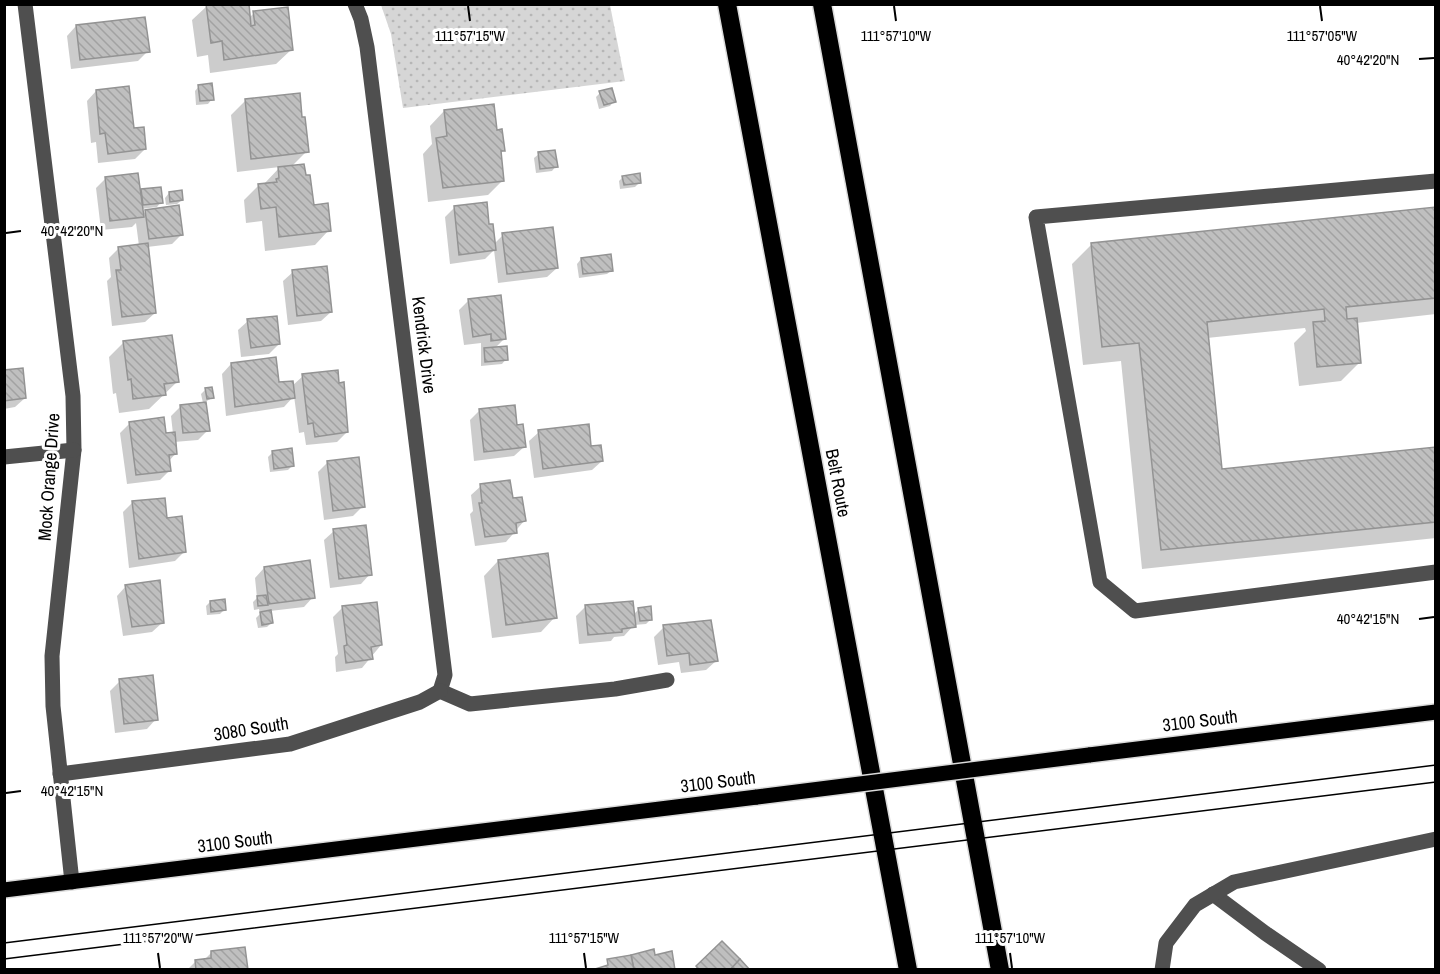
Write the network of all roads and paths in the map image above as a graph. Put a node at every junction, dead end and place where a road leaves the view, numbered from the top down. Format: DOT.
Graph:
graph roads {
  1 [pos="25,4"];
  2 [pos="355,4"];
  3 [pos="727,4"];
  4 [pos="822,4"];
  5 [pos="1436,181"];
  6 [pos="74,450"];
  7 [pos="4,457"];
  8 [pos="1436,572"];
  9 [pos="667,680"];
  10 [pos="440,691"];
  11 [pos="1436,712"];
  12 [pos="60,774"];
  13 [pos="1436,839"];
  14 [pos="72,882"];
  15 [pos="4,890"];
  16 [pos="1214,894"];
  17 [pos="908,969"];
  18 [pos="1000,969"];
  19 [pos="1162,969"];
  20 [pos="1319,969"];
  1 -- 6 [label="street, Mock Orange Drive"];
  2 -- 10 [label="street, Kendrick Drive"];
  3 -- 17 [label="highway, Belt Route"];
  4 -- 18 [label="highway"];
  5 -- 8 [label="street"];
  6 -- 7 [label="street"];
  6 -- 12 [label="street, Mock Orange Drive"];
  9 -- 10 [label="street"];
  10 -- 12 [label="street, 3080 South"];
  11 -- 14 [label="main road, 3100 South, bridge"];
  12 -- 14 [label="street, Mock Orange Drive"];
  13 -- 16 [label="street"];
  14 -- 15 [label="main road, 3100 South"];
  16 -- 19 [label="street"];
  16 -- 20 [label="street"];
}
